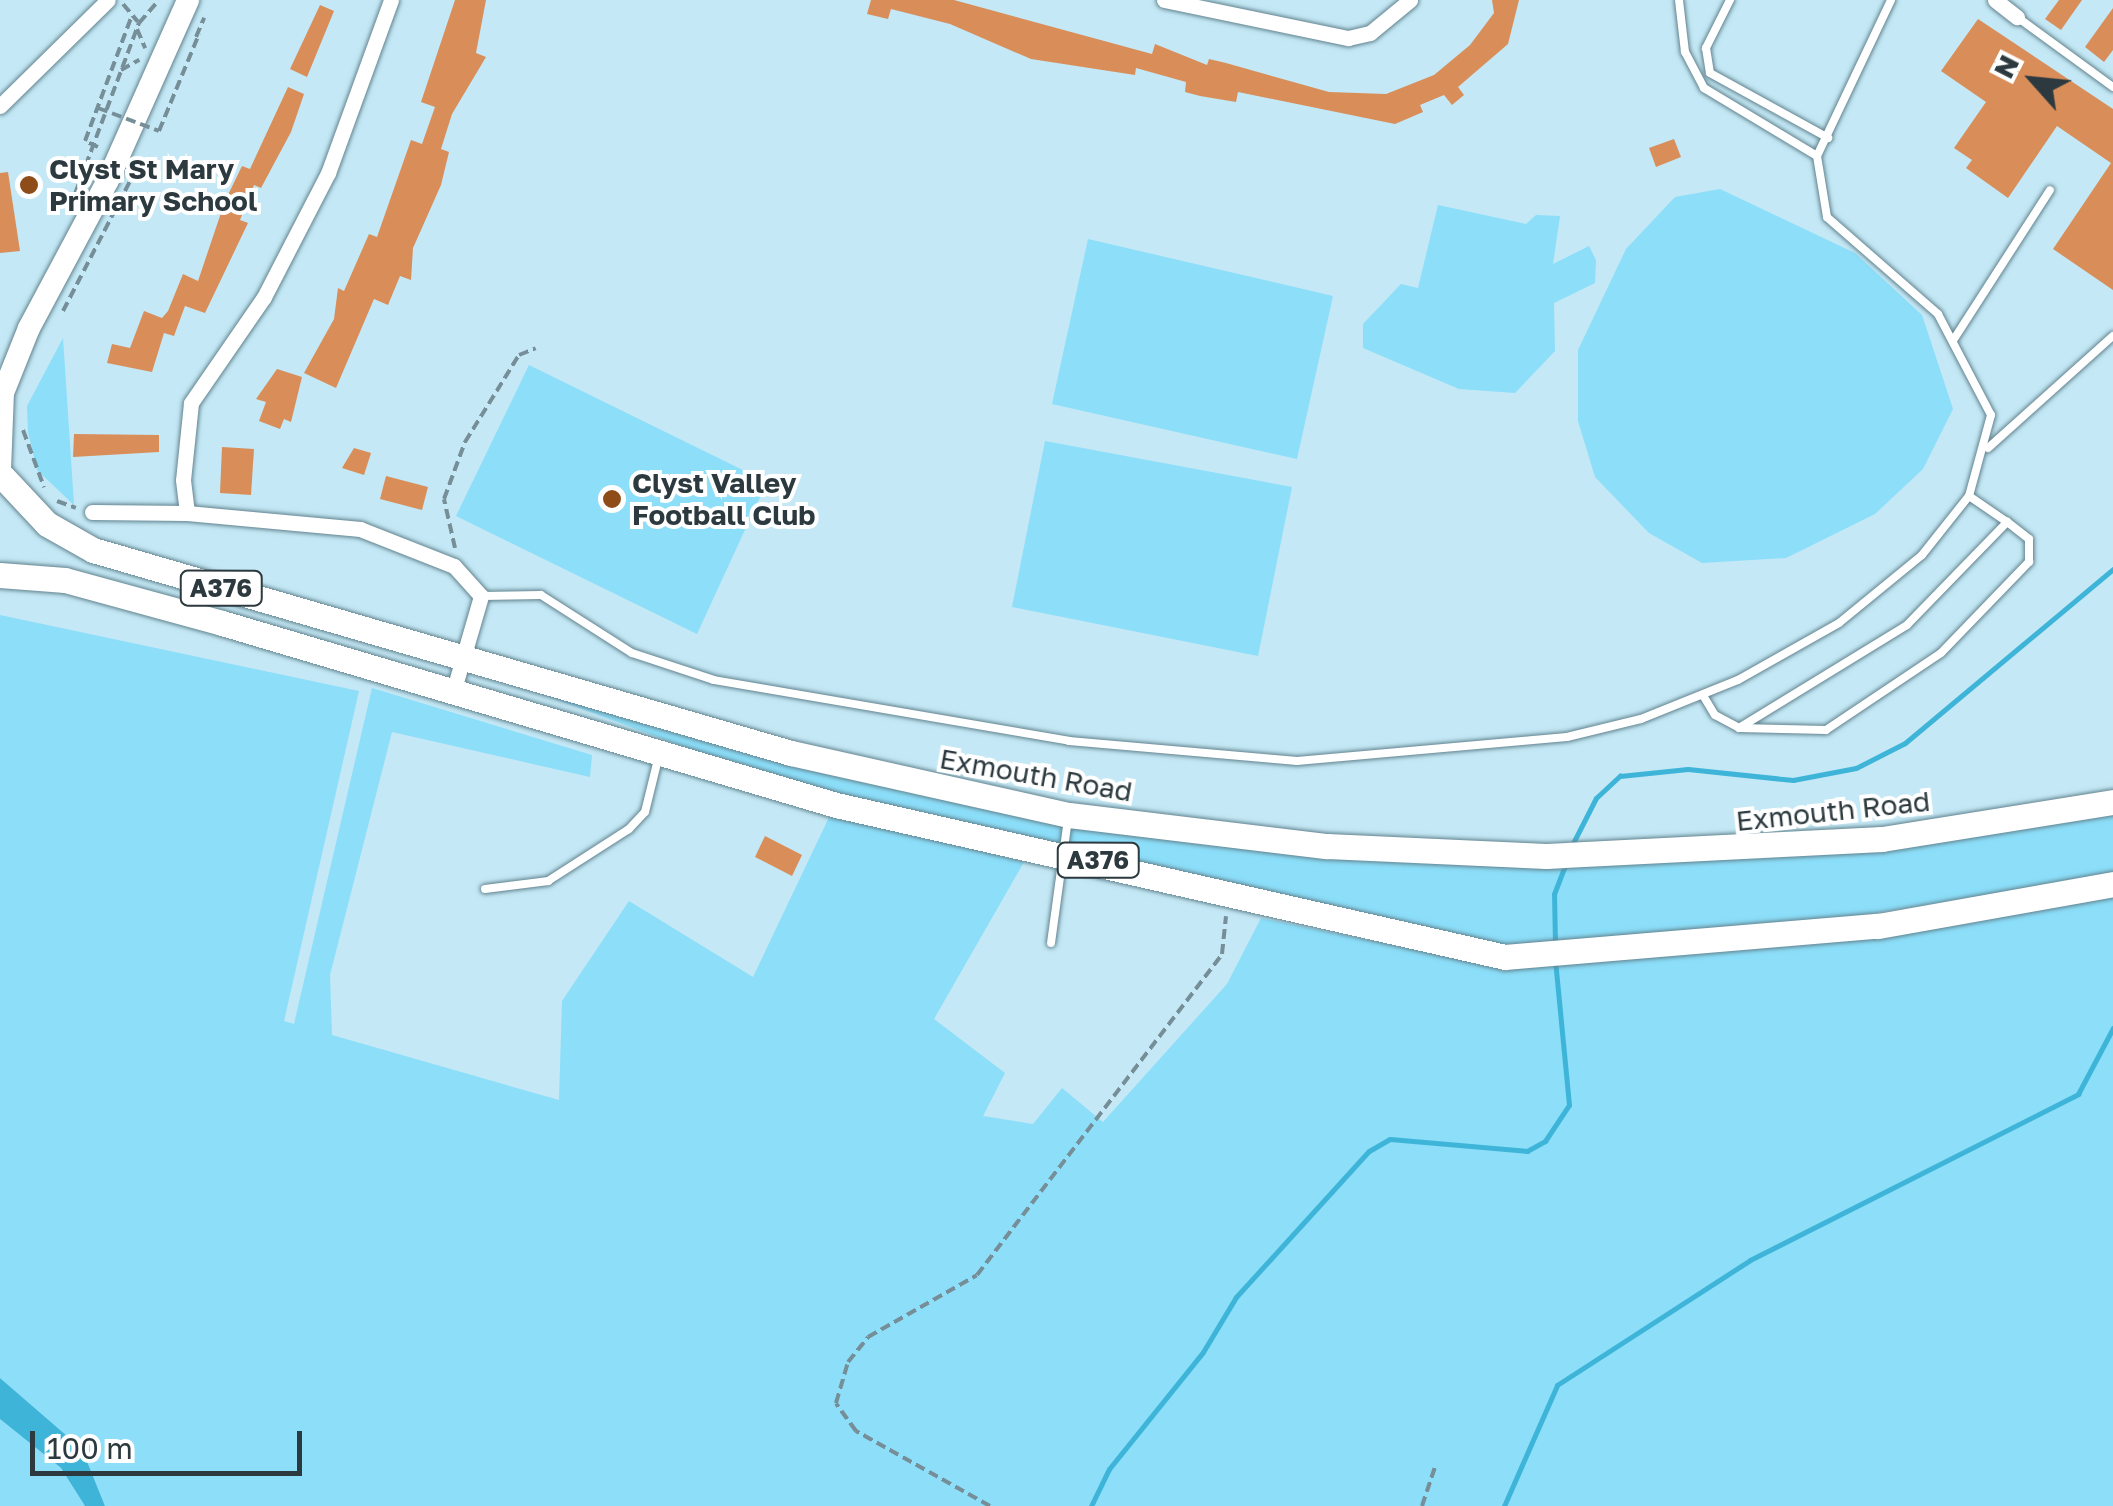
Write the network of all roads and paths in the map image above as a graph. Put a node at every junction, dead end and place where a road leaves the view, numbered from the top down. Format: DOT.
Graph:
graph roads {
  1 [pos="108,0"];
  2 [pos="120,0"];
  3 [pos="159,0"];
  4 [pos="391,0"];
  5 [pos="1164,0"];
  6 [pos="1410,0"];
  7 [pos="1679,0"];
  8 [pos="1730,0"];
  9 [pos="1891,0"];
  10 [pos="1995,0"];
  11 [pos="197,7"];
  12 [pos="2017,17"];
  13 [pos="131,18"];
  14 [pos="138,25"];
  15 [pos="200,28"];
  16 [pos="121,70"];
  17 [pos="2113,87"];
  18 [pos="0,106"];
  19 [pos="98,108"];
  20 [pos="147,135"];
  21 [pos="1828,138"];
  22 [pos="98,147"];
  23 [pos="142,153"];
  24 [pos="1816,156"];
  25 [pos="2050,190"];
  26 [pos="71,204"];
  27 [pos="60,316"];
  28 [pos="29,328"];
  29 [pos="2113,336"];
  30 [pos="1954,339"];
  31 [pos="536,348"];
  32 [pos="0,362"];
  33 [pos="22,414"];
  34 [pos="1988,448"];
  35 [pos="1,473"];
  36 [pos="1969,496"];
  37 [pos="0,510"];
  38 [pos="92,512"];
  39 [pos="187,513"];
  40 [pos="2007,522"];
  41 [pos="454,566"];
  42 [pos="0,575"];
  43 [pos="481,596"];
  44 [pos="463,656"];
  45 [pos="454,689"];
  46 [pos="1704,697"];
  47 [pos="1739,728"];
  48 [pos="660,750"];
  49 [pos="2113,802"];
  50 [pos="1069,815"];
  51 [pos="1060,852"];
  52 [pos="2113,884"];
  53 [pos="484,889"];
  54 [pos="1228,891"];
  55 [pos="1050,942"];
  56 [pos="1436,1464"];
  57 [pos="990,1506"];
  58 [pos="1422,1506"];
  1 -- 18 [label="street"];
  2 -- 13 [label="path"];
  3 -- 14 [label="path"];
  4 -- 39 [label="street"];
  5 -- 6 [label="street"];
  7 -- 24 [label="lane"];
  8 -- 21 [label="lane"];
  9 -- 21 [label="lane"];
  10 -- 12 [label="street"];
  11 -- 15 [label="path"];
  11 -- 28 [label="main road"];
  12 -- 17 [label="lane"];
  13 -- 14 [label="path"];
  13 -- 19 [label="path"];
  14 -- 16 [label="path"];
  14 -- 16 [label="path"];
  15 -- 19 [label="path, bridge"];
  15 -- 20 [label="path"];
  16 -- 22 [label="path"];
  19 -- 22 [label="path"];
  21 -- 24 [label="lane"];
  22 -- 26 [label="path"];
  23 -- 27 [label="path"];
  24 -- 30 [label="lane"];
  25 -- 30 [label="lane"];
  28 -- 32 [label="main road"];
  28 -- 35 [label="main road"];
  29 -- 34 [label="lane"];
  30 -- 34 [label="lane"];
  31 -- 41 [label="path"];
  33 -- 38 [label="path"];
  34 -- 36 [label="lane"];
  35 -- 37 [label="highway"];
  35 -- 44 [label="highway, Exmouth Road / A376"];
  36 -- 40 [label="lane"];
  36 -- 46 [label="lane"];
  38 -- 39 [label="street"];
  39 -- 41 [label="street"];
  40 -- 47 [label="lane"];
  40 -- 47 [label="lane"];
  41 -- 43 [label="street"];
  42 -- 45 [label="highway, A376"];
  43 -- 44 [label="street"];
  43 -- 46 [label="lane"];
  44 -- 45 [label="street"];
  44 -- 50 [label="highway, Exmouth Road / A376"];
  45 -- 48 [label="highway, A376"];
  46 -- 47 [label="lane"];
  48 -- 51 [label="highway, A376"];
  48 -- 53 [label="lane"];
  49 -- 50 [label="highway, Exmouth Road / A376"];
  50 -- 51 [label="lane"];
  51 -- 54 [label="highway, A376"];
  51 -- 55 [label="lane"];
  52 -- 54 [label="highway, A376"];
  54 -- 57 [label="path"];
  56 -- 58 [label="path"];
}
